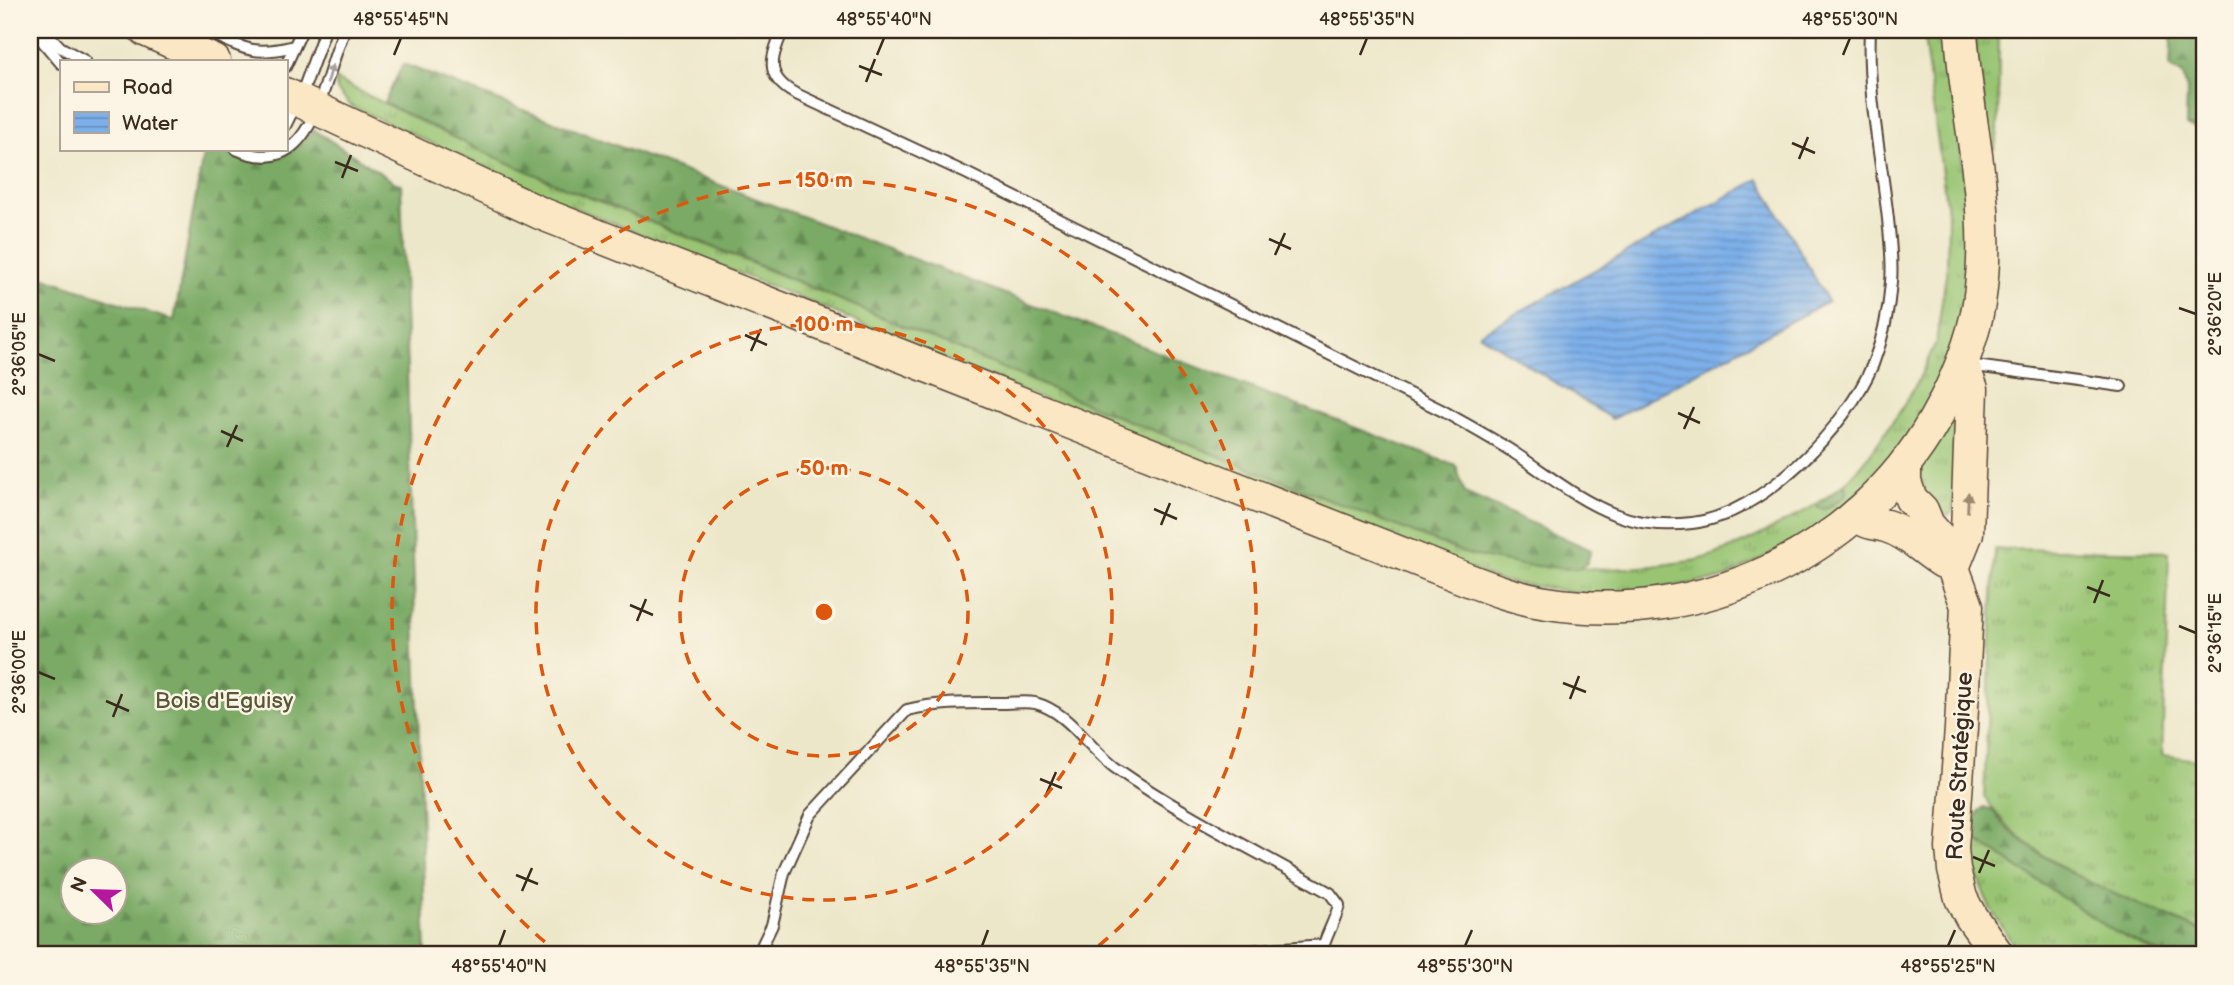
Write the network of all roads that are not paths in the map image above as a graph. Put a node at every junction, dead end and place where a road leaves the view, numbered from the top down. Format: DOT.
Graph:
graph roads {
  1 [pos="33,30"];
  2 [pos="44,30"];
  3 [pos="145,30"];
  4 [pos="205,30"];
  5 [pos="302,30"];
  6 [pos="325,30"];
  7 [pos="345,30"];
  8 [pos="783,30"];
  9 [pos="1870,30"];
  10 [pos="1961,30"];
  11 [pos="294,46"];
  12 [pos="83,60"];
  13 [pos="212,60"];
  14 [pos="60,62"];
  15 [pos="287,62"];
  16 [pos="296,107"];
  17 [pos="287,149"];
  18 [pos="239,150"];
  19 [pos="285,150"];
  20 [pos="1962,364"];
  21 [pos="2121,386"];
  22 [pos="1905,464"];
  23 [pos="1865,506"];
  24 [pos="1928,525"];
  25 [pos="1953,568"];
  26 [pos="1322,950"];
  27 [pos="743,955"];
  28 [pos="1198,955"];
  29 [pos="1998,955"];
  1 -- 14 [label="lane"];
  2 -- 12 [label="lane"];
  3 -- 13 [label="main road"];
  4 -- 11 [label="lane"];
  5 -- 11 [label="lane"];
  6 -- 16 [label="lane"];
  16 -- 7 [label="lane, one-way"];
  8 -- 9 [label="lane"];
  10 -- 20 [label="main road"];
  11 -- 15 [label="lane"];
  16 -- 17 [label="lane"];
  16 -- 23 [label="main road"];
  18 -- 19 [label="lane"];
  20 -- 21 [label="lane"];
  20 -- 22 [label="main road"];
  25 -- 20 [label="main road, one-way"];
  22 -- 23 [label="main road"];
  22 -- 24 [label="main road, Route Stratégique"];
  23 -- 24 [label="main road, Route Stratégique"];
  23 -- 25 [label="main road"];
  24 -- 25 [label="main road, Route Stratégique"];
  25 -- 29 [label="main road, Route Stratégique"];
  26 -- 27 [label="lane"];
  26 -- 28 [label="lane"];
}
